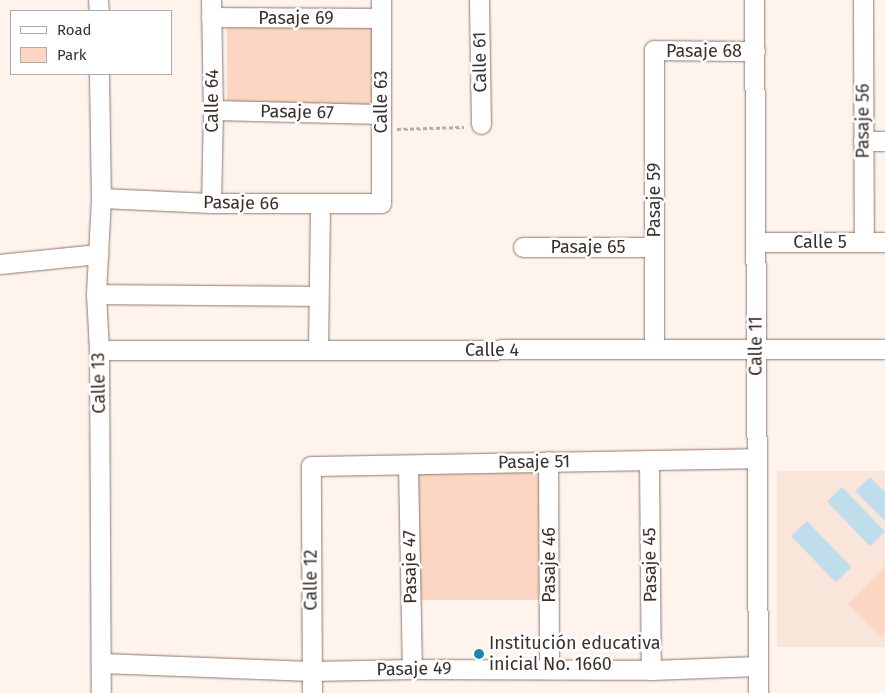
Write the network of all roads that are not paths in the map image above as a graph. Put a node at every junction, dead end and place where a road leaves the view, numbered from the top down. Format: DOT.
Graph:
graph roads {
  1 [pos="479,0"];
  2 [pos="754,0"];
  3 [pos="863,0"];
  4 [pos="211,9"];
  5 [pos="381,9"];
  6 [pos="654,50"];
  7 [pos="755,51"];
  8 [pos="99,75"];
  9 [pos="213,110"];
  10 [pos="381,121"];
  11 [pos="481,124"];
  12 [pos="863,141"];
  13 [pos="885,141"];
  14 [pos="101,198"];
  15 [pos="211,203"];
  16 [pos="320,203"];
  17 [pos="381,203"];
  18 [pos="756,242"];
  19 [pos="864,242"];
  20 [pos="885,242"];
  21 [pos="523,247"];
  22 [pos="654,247"];
  23 [pos="98,254"];
  24 [pos="0,264"];
  25 [pos="96,294"];
  26 [pos="317,296"];
  27 [pos="99,350"];
  28 [pos="318,350"];
  29 [pos="654,350"];
  30 [pos="756,350"];
  31 [pos="885,350"];
  32 [pos="757,458"];
  33 [pos="649,460"];
  34 [pos="548,461"];
  35 [pos="408,465"];
  36 [pos="311,466"];
  37 [pos="101,664"];
  38 [pos="758,666"];
  39 [pos="412,669"];
  40 [pos="549,669"];
  41 [pos="651,670"];
  42 [pos="312,671"];
  43 [pos="101,693"];
  44 [pos="312,693"];
  45 [pos="758,693"];
  1 -- 11 [label="street, Calle 61"];
  2 -- 7 [label="street, Calle 11"];
  3 -- 12 [label="street, Pasaje 56"];
  4 -- 5 [label="street, Pasaje 69"];
  4 -- 9 [label="street, Calle 64"];
  5 -- 10 [label="street, Calle 63"];
  6 -- 7 [label="street, Pasaje 68"];
  6 -- 22 [label="street, Pasaje 59"];
  7 -- 18 [label="street, Calle 11"];
  8 -- 14 [label="street, Calle 13"];
  9 -- 10 [label="street, Pasaje 67"];
  9 -- 15 [label="street, Calle 64"];
  10 -- 17 [label="street, Calle 63"];
  12 -- 13 [label="street"];
  12 -- 19 [label="street, Pasaje 56"];
  14 -- 15 [label="street, Pasaje 66"];
  14 -- 23 [label="street, Calle 13"];
  15 -- 16 [label="street, Pasaje 66"];
  16 -- 17 [label="street, Pasaje 66"];
  16 -- 26 [label="street"];
  18 -- 19 [label="street, Calle 5"];
  18 -- 30 [label="street, Calle 11"];
  19 -- 20 [label="street, Calle 5"];
  21 -- 22 [label="street, Pasaje 65"];
  22 -- 29 [label="street, Pasaje 59"];
  23 -- 24 [label="street"];
  23 -- 25 [label="street, Calle 13"];
  25 -- 26 [label="street"];
  25 -- 27 [label="street, Calle 13"];
  26 -- 28 [label="street"];
  27 -- 28 [label="street, Calle 4"];
  27 -- 37 [label="street, Calle 13"];
  28 -- 29 [label="street, Calle 4"];
  29 -- 30 [label="street, Calle 4"];
  30 -- 31 [label="street, Calle 4"];
  30 -- 32 [label="street, Calle 11"];
  32 -- 33 [label="street, Pasaje 51"];
  32 -- 38 [label="street, Calle 11"];
  33 -- 34 [label="street, Pasaje 51"];
  33 -- 41 [label="street, Pasaje 45"];
  34 -- 35 [label="street, Pasaje 51"];
  34 -- 40 [label="street, Pasaje 46"];
  35 -- 36 [label="street, Pasaje 51"];
  35 -- 39 [label="street, Pasaje 47"];
  36 -- 42 [label="street, Calle 12"];
  37 -- 42 [label="street, Pasaje 49"];
  37 -- 43 [label="street, Calle 13"];
  38 -- 41 [label="street, Pasaje 49"];
  38 -- 45 [label="street, Calle 11"];
  39 -- 40 [label="street, Pasaje 49"];
  39 -- 42 [label="street, Pasaje 49"];
  40 -- 41 [label="street, Pasaje 49"];
  42 -- 44 [label="street, Calle 12"];
}
